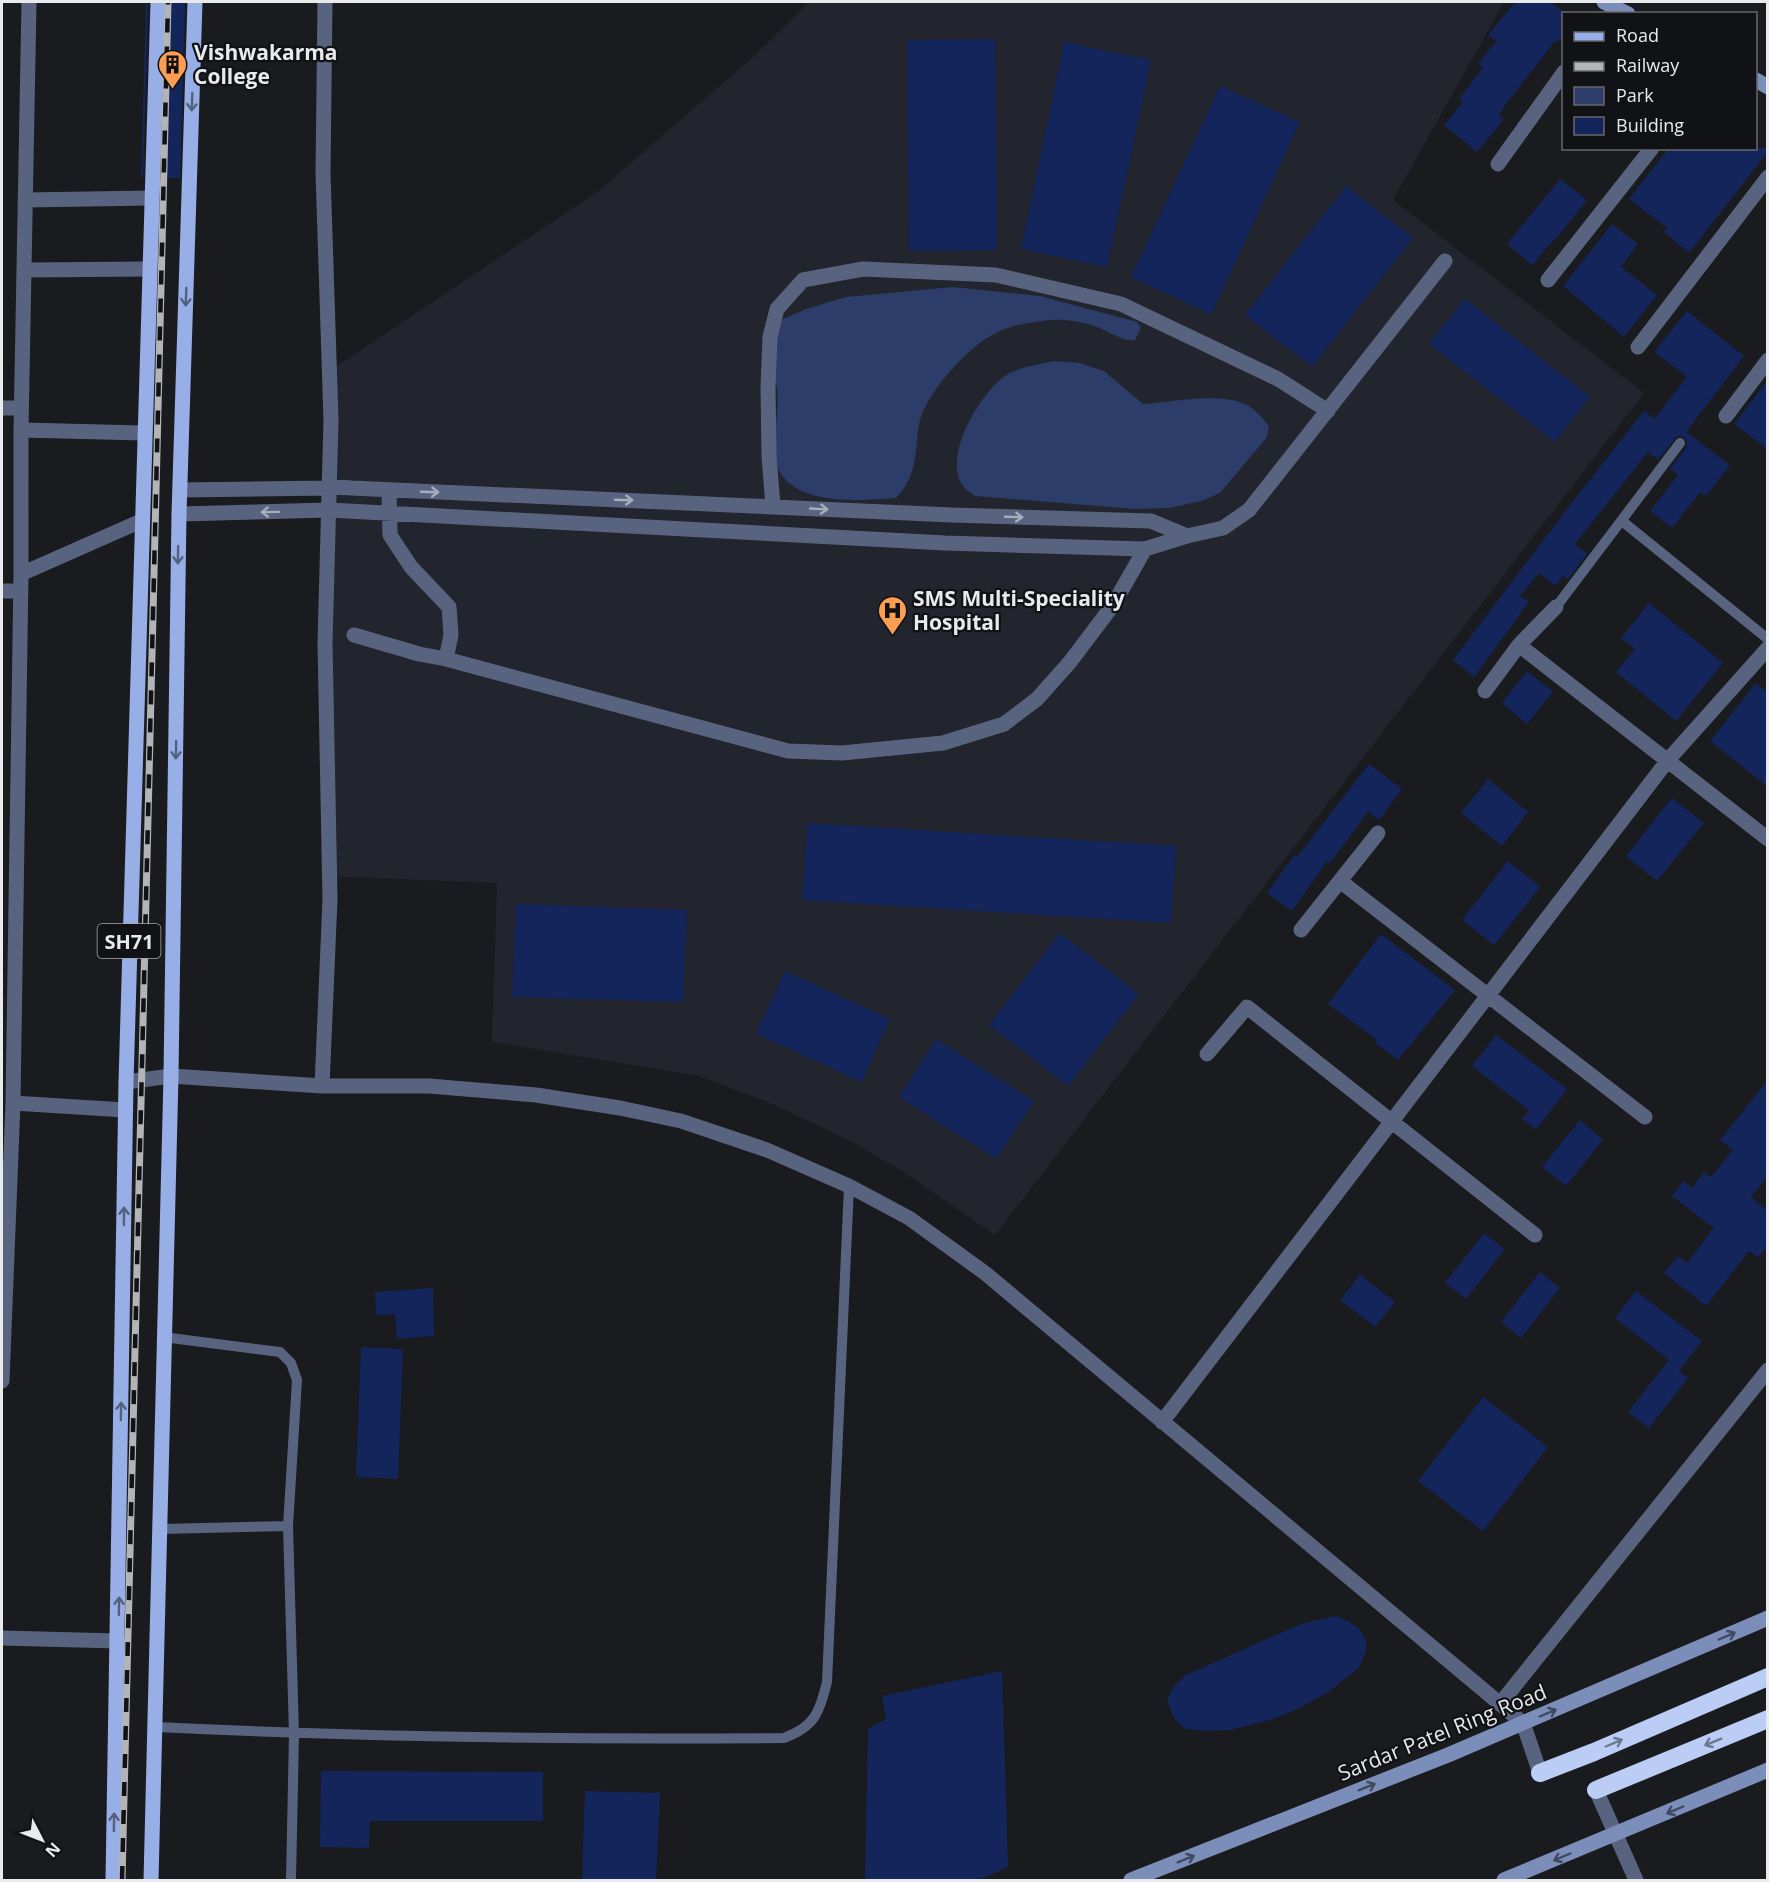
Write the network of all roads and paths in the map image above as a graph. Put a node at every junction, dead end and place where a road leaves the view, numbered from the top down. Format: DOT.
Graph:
graph roads {
  1 [pos="29,2"];
  2 [pos="158,2"];
  3 [pos="195,2"];
  4 [pos="325,2"];
  5 [pos="1607,7"];
  6 [pos="1622,12"];
  7 [pos="1562,73"];
  8 [pos="1651,150"];
  9 [pos="1498,164"];
  10 [pos="1767,177"];
  11 [pos="151,198"];
  12 [pos="25,200"];
  13 [pos="1445,261"];
  14 [pos="149,269"];
  15 [pos="24,270"];
  16 [pos="1548,280"];
  17 [pos="1638,347"];
  18 [pos="1767,360"];
  19 [pos="2,408"];
  20 [pos="21,408"];
  21 [pos="1328,411"];
  22 [pos="1726,416"];
  23 [pos="21,430"];
  24 [pos="144,434"];
  25 [pos="1680,443"];
  26 [pos="329,487"];
  27 [pos="180,490"];
  28 [pos="389,490"];
  29 [pos="773,506"];
  30 [pos="329,510"];
  31 [pos="389,513"];
  32 [pos="179,514"];
  33 [pos="942,515"];
  34 [pos="141,521"];
  35 [pos="1622,521"];
  36 [pos="1187,536"];
  37 [pos="940,543"];
  38 [pos="1146,549"];
  39 [pos="21,574"];
  40 [pos="2,591"];
  41 [pos="21,591"];
  42 [pos="1556,607"];
  43 [pos="354,634"];
  44 [pos="1767,639"];
  45 [pos="1519,645"];
  46 [pos="1767,648"];
  47 [pos="446,659"];
  48 [pos="1485,691"];
  49 [pos="1668,760"];
  50 [pos="1378,833"];
  51 [pos="1767,839"];
  52 [pos="1340,881"];
  53 [pos="1301,930"];
  54 [pos="1489,995"];
  55 [pos="1207,1054"];
  56 [pos="7,1076"];
  57 [pos="171,1077"];
  58 [pos="126,1082"];
  59 [pos="322,1086"];
  60 [pos="9,1107"];
  61 [pos="125,1110"];
  62 [pos="1645,1117"];
  63 [pos="1393,1121"];
  64 [pos="849,1186"];
  65 [pos="1535,1235"];
  66 [pos="163,1337"];
  67 [pos="1767,1370"];
  68 [pos="2,1381"];
  69 [pos="1162,1422"];
  70 [pos="288,1526"];
  71 [pos="160,1529"];
  72 [pos="1767,1618"];
  73 [pos="2,1638"];
  74 [pos="118,1641"];
  75 [pos="1767,1677"];
  76 [pos="1500,1704"];
  77 [pos="1767,1719"];
  78 [pos="1523,1723"];
  79 [pos="156,1728"];
  80 [pos="294,1734"];
  81 [pos="1767,1770"];
  82 [pos="1540,1773"];
  83 [pos="1596,1790"];
  84 [pos="1616,1835"];
  85 [pos="113,1881"];
  86 [pos="151,1881"];
  87 [pos="291,1881"];
  88 [pos="1131,1881"];
  89 [pos="1504,1881"];
  90 [pos="1636,1881"];
  1 -- 12 [label="street"];
  2 -- 11 [label="main road, SH71"];
  3 -- 27 [label="main road, SH71, one-way"];
  4 -- 26 [label="street"];
  5 -- 6 [label="street"];
  7 -- 9 [label="street"];
  8 -- 16 [label="street"];
  10 -- 17 [label="street"];
  11 -- 12 [label="street"];
  11 -- 14 [label="main road, SH71"];
  12 -- 15 [label="street"];
  13 -- 21 [label="street"];
  14 -- 15 [label="street"];
  14 -- 24 [label="main road, SH71"];
  15 -- 20 [label="street"];
  18 -- 22 [label="street"];
  19 -- 20 [label="street"];
  20 -- 23 [label="street"];
  21 -- 29 [label="street"];
  21 -- 36 [label="street"];
  23 -- 24 [label="street"];
  23 -- 39 [label="street"];
  24 -- 34 [label="main road, SH71"];
  25 -- 35 [label="lane"];
  26 -- 27 [label="street"];
  26 -- 28 [label="street"];
  26 -- 30 [label="street"];
  27 -- 32 [label="main road, SH71"];
  28 -- 29 [label="street, one-way"];
  28 -- 31 [label="street"];
  29 -- 33 [label="street, one-way"];
  30 -- 31 [label="street"];
  30 -- 32 [label="street, one-way"];
  30 -- 59 [label="street"];
  31 -- 37 [label="street"];
  31 -- 47 [label="street"];
  32 -- 57 [label="main road, SH71, one-way"];
  33 -- 36 [label="street, one-way"];
  33 -- 37 [label="street"];
  34 -- 39 [label="street"];
  34 -- 58 [label="main road, SH71"];
  35 -- 42 [label="lane"];
  35 -- 44 [label="lane"];
  36 -- 38 [label="street"];
  37 -- 38 [label="street"];
  38 -- 47 [label="street"];
  39 -- 41 [label="street"];
  40 -- 41 [label="street"];
  41 -- 56 [label="street"];
  42 -- 45 [label="street"];
  43 -- 47 [label="street"];
  45 -- 48 [label="street"];
  45 -- 49 [label="street"];
  46 -- 49 [label="street"];
  49 -- 51 [label="street"];
  49 -- 54 [label="street"];
  50 -- 52 [label="street"];
  52 -- 53 [label="street"];
  52 -- 54 [label="street"];
  54 -- 62 [label="street"];
  54 -- 63 [label="street"];
  55 -- 63 [label="street"];
  56 -- 60 [label="street"];
  57 -- 58 [label="street"];
  57 -- 59 [label="street"];
  57 -- 66 [label="main road, SH71"];
  58 -- 61 [label="main road, SH71"];
  59 -- 64 [label="street"];
  60 -- 61 [label="street"];
  60 -- 68 [label="street"];
  74 -- 61 [label="main road, SH71, one-way"];
  63 -- 65 [label="street"];
  63 -- 69 [label="street"];
  64 -- 69 [label="street"];
  64 -- 80 [label="lane"];
  66 -- 70 [label="lane"];
  66 -- 71 [label="main road, SH71"];
  67 -- 76 [label="street"];
  69 -- 76 [label="street"];
  70 -- 71 [label="lane"];
  70 -- 80 [label="lane"];
  71 -- 79 [label="main road, SH71"];
  78 -- 72 [label="street, Sardar Patel Ring Road, one-way"];
  73 -- 74 [label="street"];
  85 -- 74 [label="main road, SH71, one-way"];
  82 -- 75 [label="highway, one-way"];
  76 -- 78 [label="street"];
  77 -- 83 [label="highway, one-way"];
  78 -- 82 [label="street"];
  88 -- 78 [label="street, Sardar Patel Ring Road, one-way"];
  79 -- 80 [label="lane"];
  79 -- 86 [label="main road, SH71"];
  80 -- 87 [label="lane"];
  81 -- 84 [label="street, one-way"];
  83 -- 84 [label="street"];
  84 -- 89 [label="street, one-way"];
  84 -- 90 [label="street"];
}
